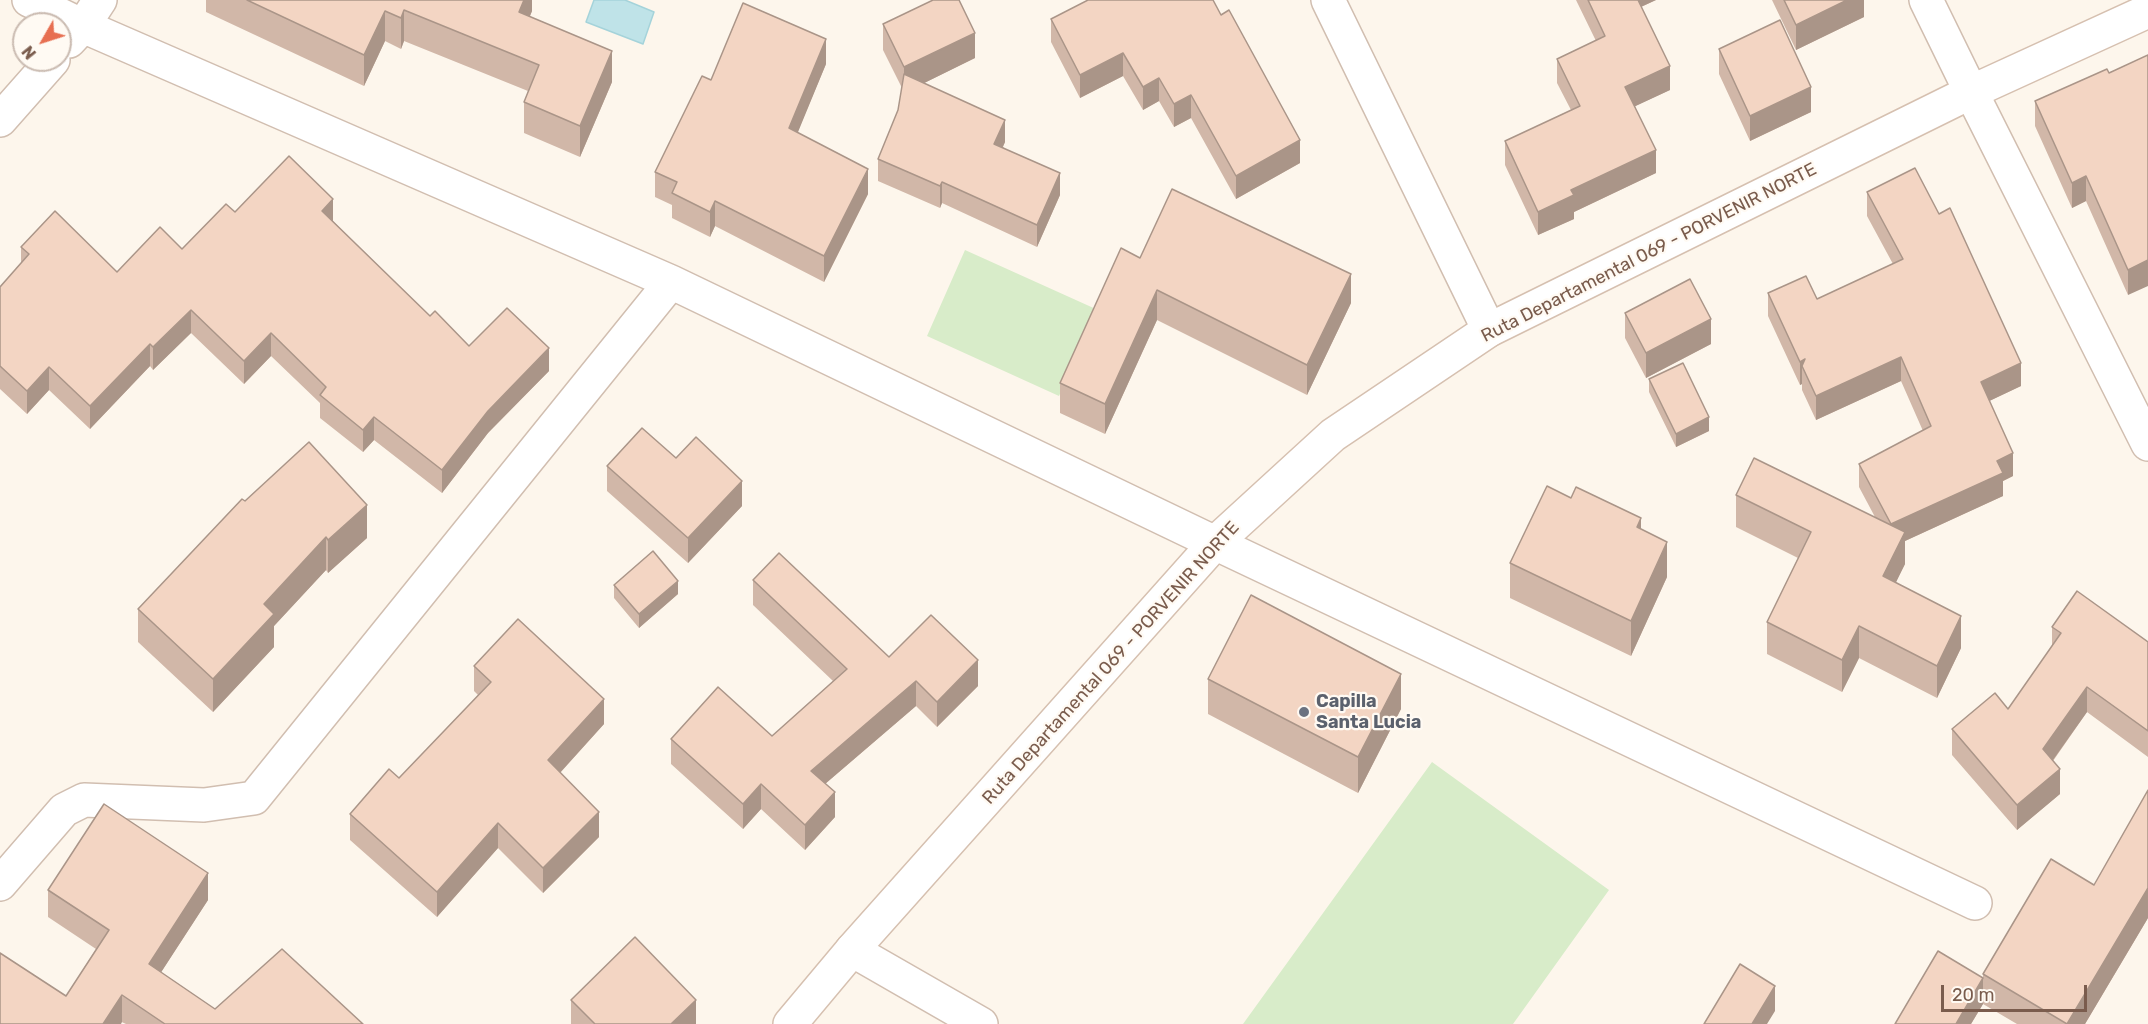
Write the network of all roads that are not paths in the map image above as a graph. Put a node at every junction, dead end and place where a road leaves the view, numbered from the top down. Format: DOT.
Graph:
graph roads {
  1 [pos="29,0"];
  2 [pos="1328,0"];
  3 [pos="1926,0"];
  4 [pos="2148,11"];
  5 [pos="91,13"];
  6 [pos="72,37"];
  7 [pos="42,72"];
  8 [pos="1971,92"];
  9 [pos="0,120"];
  10 [pos="671,282"];
  11 [pos="1489,330"];
  12 [pos="2148,444"];
  13 [pos="1215,543"];
  14 [pos="0,884"];
  15 [pos="1975,903"];
  16 [pos="852,950"];
  17 [pos="790,1024"];
  18 [pos="981,1024"];
  1 -- 5 [label="street"];
  2 -- 11 [label="street"];
  3 -- 8 [label="street"];
  4 -- 8 [label="street, Ruta Departamental 069 - PORVENIR NORTE"];
  5 -- 6 [label="street"];
  5 -- 10 [label="street"];
  7 -- 9 [label="street"];
  8 -- 11 [label="street, Ruta Departamental 069 - PORVENIR NORTE"];
  8 -- 12 [label="street"];
  10 -- 13 [label="street"];
  10 -- 14 [label="street"];
  11 -- 13 [label="street, Ruta Departamental 069 - PORVENIR NORTE"];
  13 -- 15 [label="street"];
  13 -- 16 [label="street, Ruta Departamental 069 - PORVENIR NORTE"];
  16 -- 17 [label="street, Ruta Departamental 069 - PORVENIR NORTE"];
  16 -- 18 [label="street"];
}
